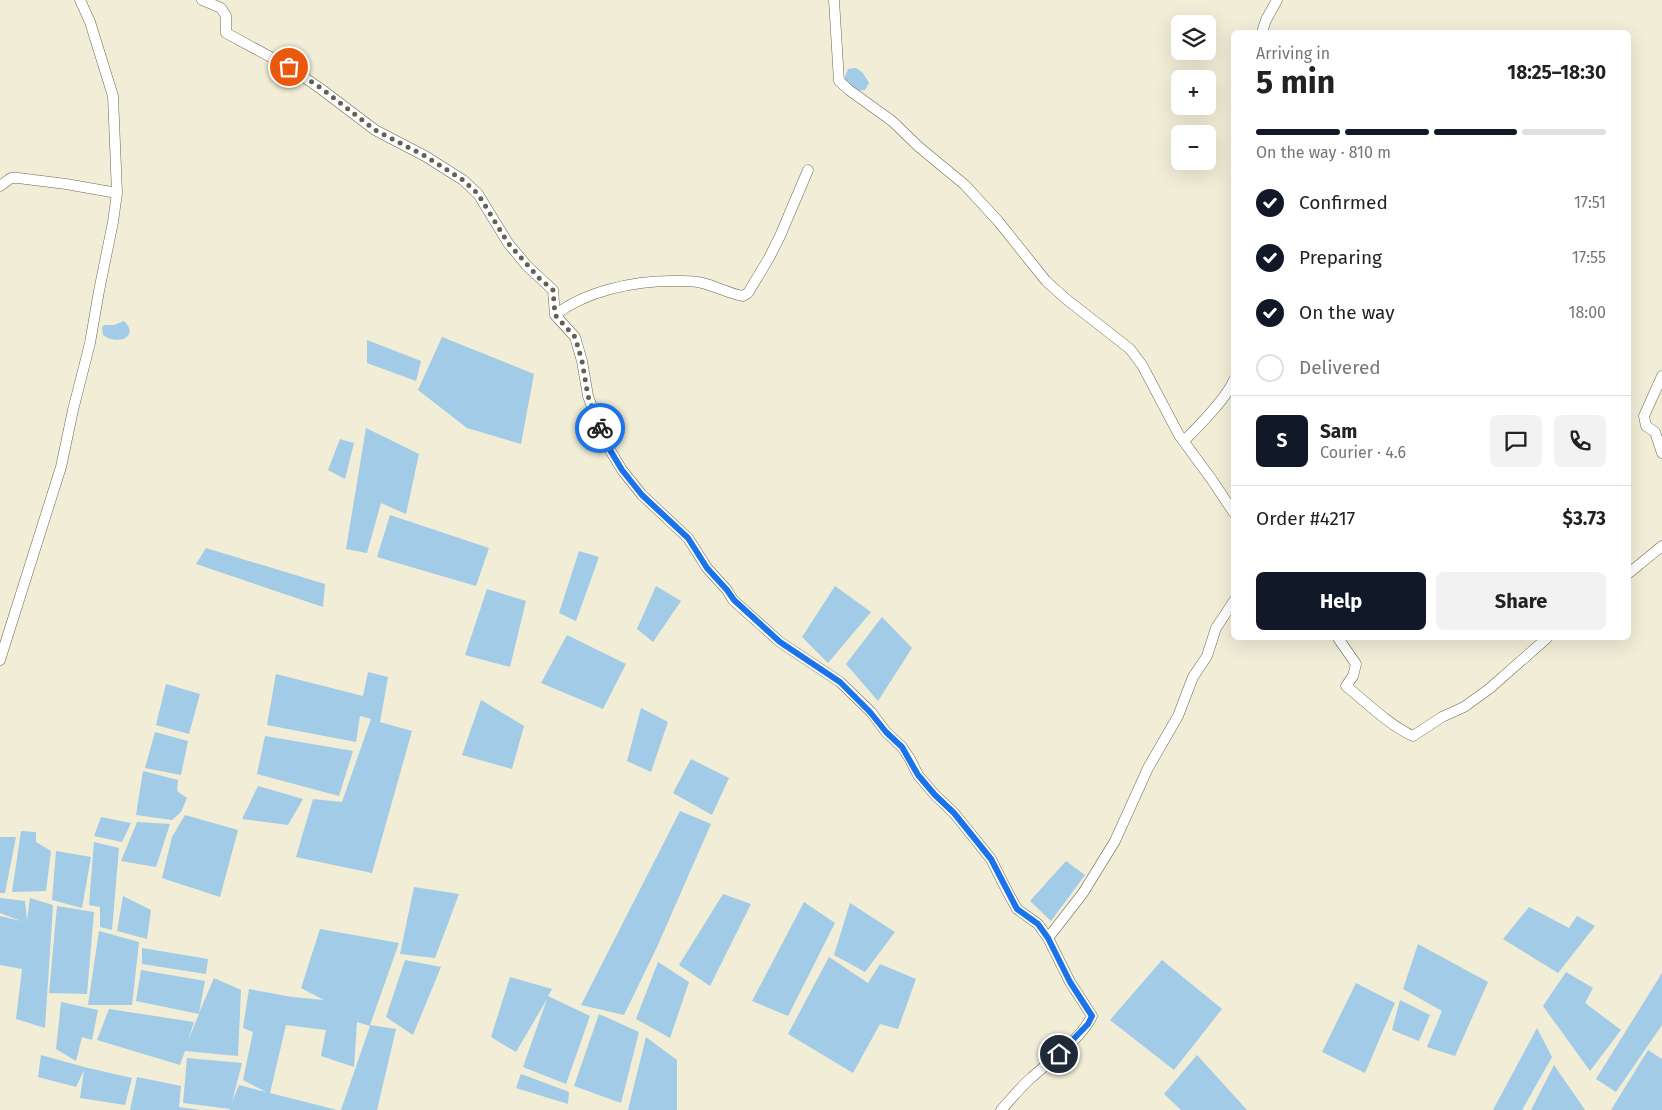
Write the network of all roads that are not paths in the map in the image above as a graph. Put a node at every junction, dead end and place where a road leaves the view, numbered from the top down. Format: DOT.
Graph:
graph roads {
  1 [pos="80,0"];
  2 [pos="202,0"];
  3 [pos="834,0"];
  4 [pos="1277,0"];
  5 [pos="1263,30"];
  6 [pos="808,170"];
  7 [pos="0,186"];
  8 [pos="117,193"];
  9 [pos="555,315"];
  10 [pos="1662,376"];
  11 [pos="1231,386"];
  12 [pos="1184,441"];
  13 [pos="1662,453"];
  14 [pos="1231,508"];
  15 [pos="1662,546"];
  16 [pos="1631,571"];
  17 [pos="1231,606"];
  18 [pos="1339,640"];
  19 [pos="1545,640"];
  20 [pos="0,660"];
  21 [pos="1048,938"];
  22 [pos="1001,1110"];
  1 -- 8 [label="street"];
  2 -- 9 [label="street"];
  3 -- 12 [label="street"];
  4 -- 5 [label="street"];
  6 -- 9 [label="street"];
  7 -- 8 [label="street"];
  8 -- 20 [label="street"];
  9 -- 21 [label="street"];
  10 -- 13 [label="street"];
  11 -- 12 [label="street"];
  12 -- 14 [label="street"];
  15 -- 16 [label="street"];
  17 -- 21 [label="street"];
  18 -- 19 [label="street"];
  21 -- 22 [label="street"];
}
